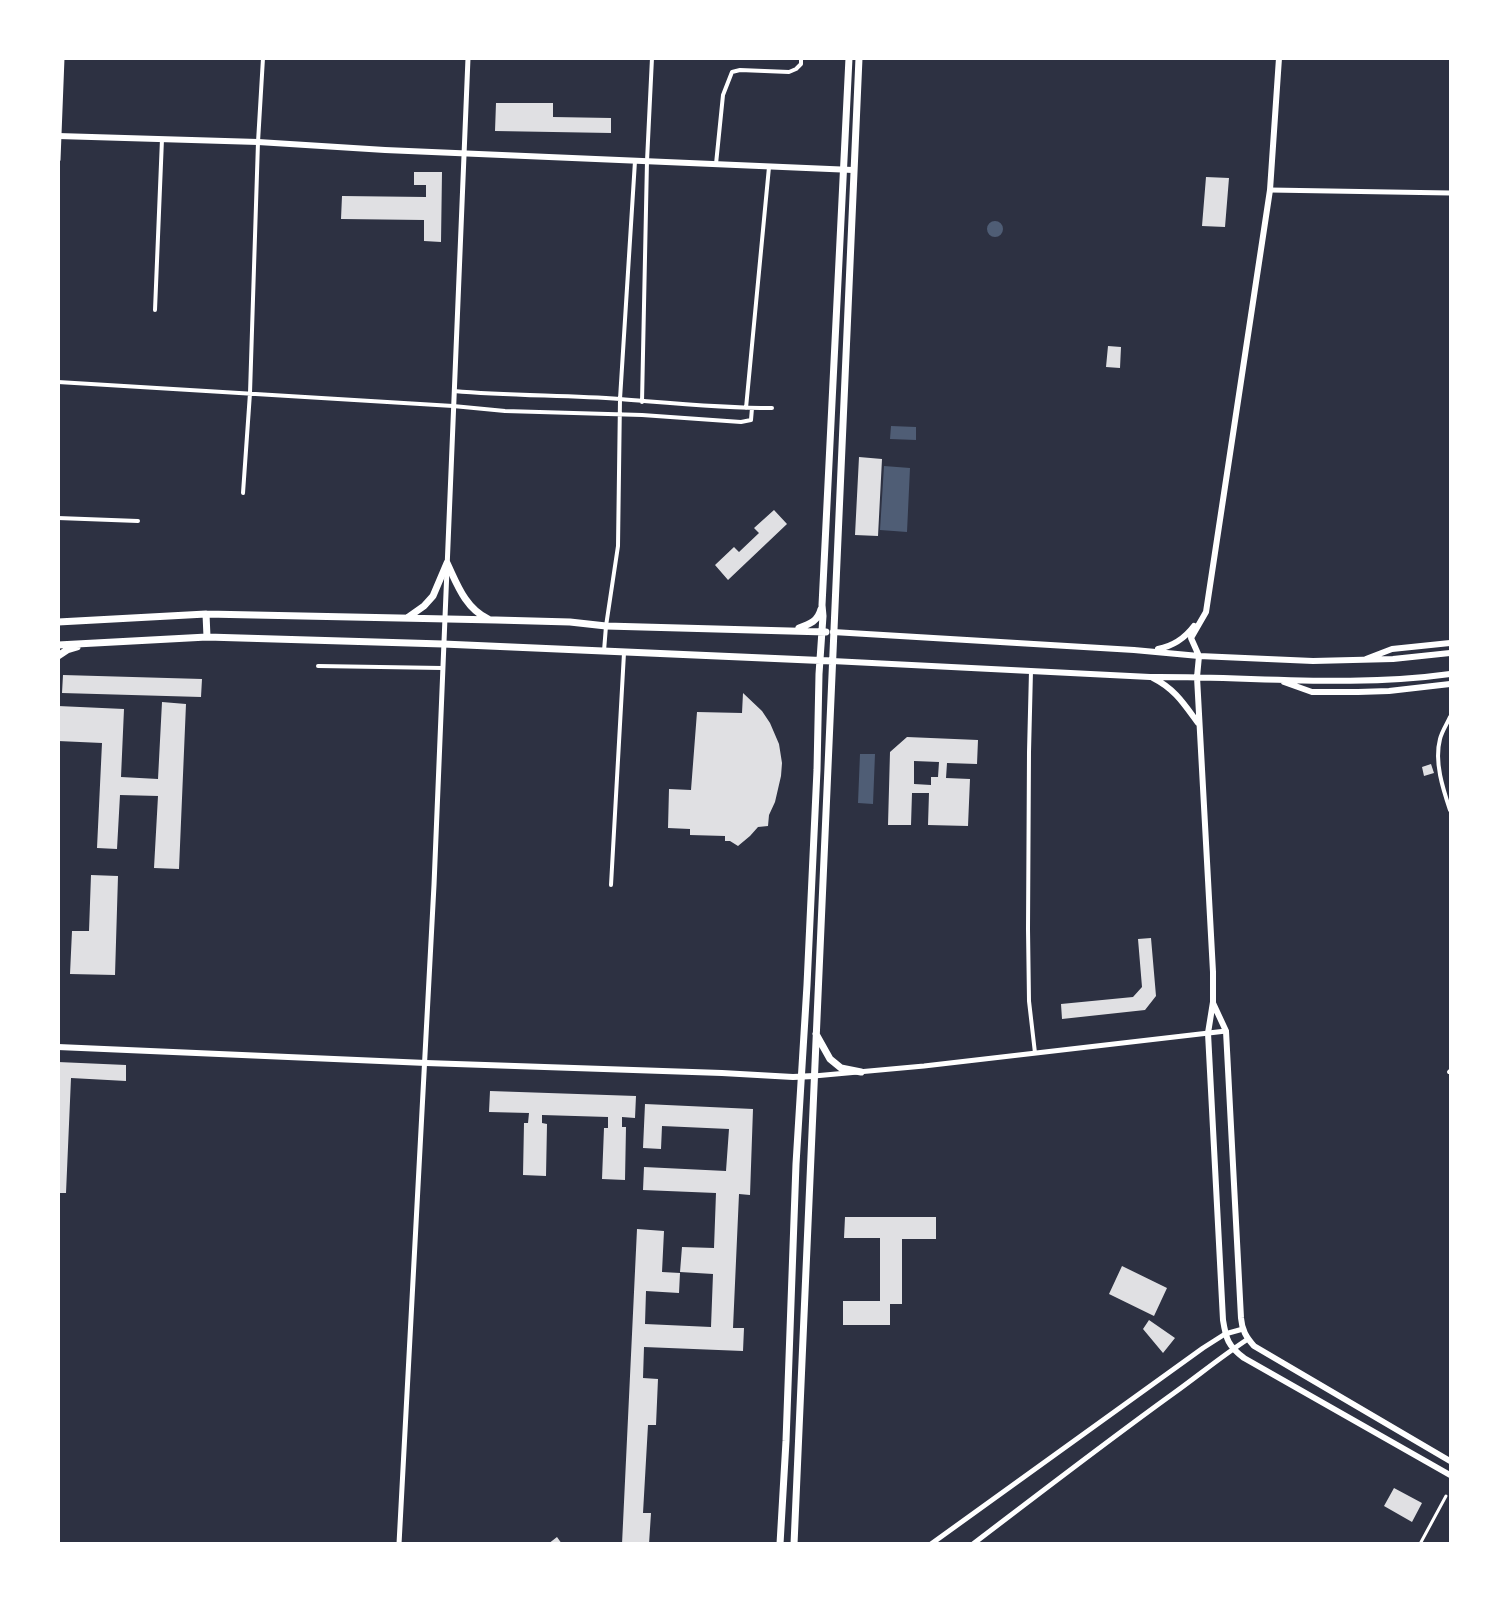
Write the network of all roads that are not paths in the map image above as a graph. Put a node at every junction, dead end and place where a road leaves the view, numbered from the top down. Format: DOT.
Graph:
graph roads {
  1 [pos="62,58"];
  2 [pos="263,58"];
  3 [pos="468,58"];
  4 [pos="652,58"];
  5 [pos="801,58"];
  6 [pos="849,58"];
  7 [pos="859,58"];
  8 [pos="1279,58"];
  9 [pos="59,136"];
  10 [pos="162,139"];
  11 [pos="258,142"];
  12 [pos="464,153"];
  13 [pos="58,160"];
  14 [pos="635,160"];
  15 [pos="647,161"];
  16 [pos="716,164"];
  17 [pos="769,167"];
  18 [pos="844,170"];
  19 [pos="854,171"];
  20 [pos="1270,190"];
  21 [pos="1450,193"];
  22 [pos="155,310"];
  23 [pos="58,382"];
  24 [pos="454,391"];
  25 [pos="250,393"];
  26 [pos="620,399"];
  27 [pos="642,402"];
  28 [pos="453,406"];
  29 [pos="746,408"];
  30 [pos="752,408"];
  31 [pos="772,408"];
  32 [pos="619,415"];
  33 [pos="243,493"];
  34 [pos="58,519"];
  35 [pos="138,521"];
  36 [pos="447,563"];
  37 [pos="822,605"];
  38 [pos="1206,612"];
  39 [pos="206,614"];
  40 [pos="407,618"];
  41 [pos="445,619"];
  42 [pos="490,620"];
  43 [pos="58,622"];
  44 [pos="606,626"];
  45 [pos="794,630"];
  46 [pos="822,631"];
  47 [pos="833,632"];
  48 [pos="207,637"];
  49 [pos="88,643"];
  50 [pos="1450,643"];
  51 [pos="444,644"];
  52 [pos="58,645"];
  53 [pos="1153,651"];
  54 [pos="604,652"];
  55 [pos="624,652"];
  56 [pos="1450,653"];
  57 [pos="58,656"];
  58 [pos="1199,656"];
  59 [pos="820,660"];
  60 [pos="832,661"];
  61 [pos="1360,661"];
  62 [pos="318,666"];
  63 [pos="442,668"];
  64 [pos="1031,671"];
  65 [pos="1450,674"];
  66 [pos="1197,676"];
  67 [pos="1150,677"];
  68 [pos="1277,680"];
  69 [pos="1376,681"];
  70 [pos="1450,684"];
  71 [pos="1389,691"];
  72 [pos="1450,717"];
  73 [pos="1199,725"];
  74 [pos="1450,810"];
  75 [pos="611,885"];
  76 [pos="1213,1002"];
  77 [pos="1226,1031"];
  78 [pos="816,1033"];
  79 [pos="1208,1033"];
  80 [pos="58,1047"];
  81 [pos="1035,1053"];
  82 [pos="426,1063"];
  83 [pos="861,1072"];
  84 [pos="814,1076"];
  85 [pos="801,1077"];
  86 [pos="1243,1329"];
  87 [pos="1225,1334"];
  88 [pos="1248,1339"];
  89 [pos="1233,1349"];
  90 [pos="1450,1461"];
  91 [pos="1450,1475"];
  92 [pos="1446,1496"];
  93 [pos="399,1544"];
  94 [pos="780,1544"];
  95 [pos="794,1544"];
  96 [pos="931,1544"];
  97 [pos="973,1544"];
  98 [pos="1420,1544"];
  1 -- 9 [label="street"];
  2 -- 11 [label="street"];
  3 -- 12 [label="street"];
  4 -- 15 [label="street"];
  5 -- 16 [label="street"];
  6 -- 18 [label="main road"];
  7 -- 19 [label="main road"];
  8 -- 20 [label="main road"];
  9 -- 10 [label="main road"];
  9 -- 13 [label="street"];
  10 -- 11 [label="main road"];
  10 -- 22 [label="street"];
  11 -- 12 [label="main road"];
  11 -- 25 [label="street"];
  12 -- 14 [label="main road"];
  12 -- 24 [label="street"];
  14 -- 15 [label="main road"];
  14 -- 26 [label="street"];
  15 -- 16 [label="main road"];
  15 -- 27 [label="street"];
  16 -- 17 [label="main road"];
  17 -- 18 [label="main road"];
  17 -- 29 [label="street"];
  18 -- 19 [label="main road"];
  18 -- 37 [label="main road"];
  19 -- 47 [label="main road"];
  20 -- 21 [label="street"];
  20 -- 38 [label="main road"];
  23 -- 25 [label="street"];
  24 -- 26 [label="street"];
  24 -- 28 [label="street"];
  25 -- 28 [label="street"];
  25 -- 33 [label="street"];
  26 -- 27 [label="street"];
  26 -- 32 [label="street"];
  27 -- 29 [label="street"];
  28 -- 32 [label="street"];
  28 -- 36 [label="street"];
  29 -- 30 [label="street"];
  30 -- 31 [label="street"];
  30 -- 32 [label="street"];
  32 -- 44 [label="street"];
  34 -- 35 [label="street"];
  36 -- 40 [label="main road"];
  36 -- 41 [label="street"];
  36 -- 42 [label="main road"];
  37 -- 45 [label="main road"];
  37 -- 46 [label="main road"];
  38 -- 53 [label="main road"];
  38 -- 58 [label="main road"];
  39 -- 40 [label="main road"];
  39 -- 43 [label="main road"];
  39 -- 48 [label="main road"];
  40 -- 41 [label="main road"];
  41 -- 42 [label="main road"];
  41 -- 51 [label="street"];
  42 -- 44 [label="main road"];
  44 -- 45 [label="main road"];
  44 -- 54 [label="street"];
  45 -- 46 [label="main road"];
  46 -- 47 [label="main road"];
  46 -- 59 [label="main road"];
  47 -- 53 [label="main road"];
  47 -- 60 [label="main road"];
  48 -- 49 [label="main road"];
  48 -- 51 [label="main road"];
  49 -- 52 [label="main road"];
  49 -- 57 [label="main road"];
  50 -- 61 [label="main road"];
  51 -- 54 [label="main road"];
  51 -- 63 [label="street"];
  53 -- 58 [label="main road"];
  54 -- 55 [label="main road"];
  55 -- 59 [label="main road"];
  55 -- 75 [label="street"];
  56 -- 61 [label="main road"];
  58 -- 61 [label="main road"];
  58 -- 66 [label="main road"];
  59 -- 60 [label="main road"];
  59 -- 85 [label="main road"];
  60 -- 64 [label="main road"];
  60 -- 78 [label="main road"];
  62 -- 63 [label="street"];
  63 -- 82 [label="street"];
  64 -- 67 [label="main road"];
  64 -- 81 [label="street"];
  65 -- 69 [label="main road"];
  66 -- 67 [label="main road"];
  66 -- 68 [label="main road"];
  66 -- 73 [label="main road"];
  67 -- 73 [label="main road"];
  68 -- 69 [label="main road"];
  68 -- 71 [label="main road"];
  69 -- 71 [label="main road"];
  70 -- 71 [label="main road"];
  72 -- 74 [label="street"];
  73 -- 76 [label="main road"];
  76 -- 77 [label="main road"];
  76 -- 79 [label="main road"];
  77 -- 79 [label="street"];
  77 -- 86 [label="main road"];
  78 -- 83 [label="main road"];
  78 -- 84 [label="main road"];
  79 -- 81 [label="street"];
  79 -- 87 [label="main road"];
  80 -- 82 [label="main road"];
  81 -- 83 [label="street"];
  82 -- 85 [label="main road"];
  82 -- 93 [label="street"];
  83 -- 84 [label="street"];
  84 -- 85 [label="main road"];
  84 -- 95 [label="main road"];
  85 -- 94 [label="main road"];
  86 -- 87 [label="street"];
  86 -- 88 [label="main road"];
  87 -- 89 [label="main road"];
  87 -- 96 [label="street"];
  88 -- 89 [label="street"];
  88 -- 90 [label="main road"];
  89 -- 91 [label="main road"];
  89 -- 97 [label="street"];
  92 -- 98 [label="street"];
}
